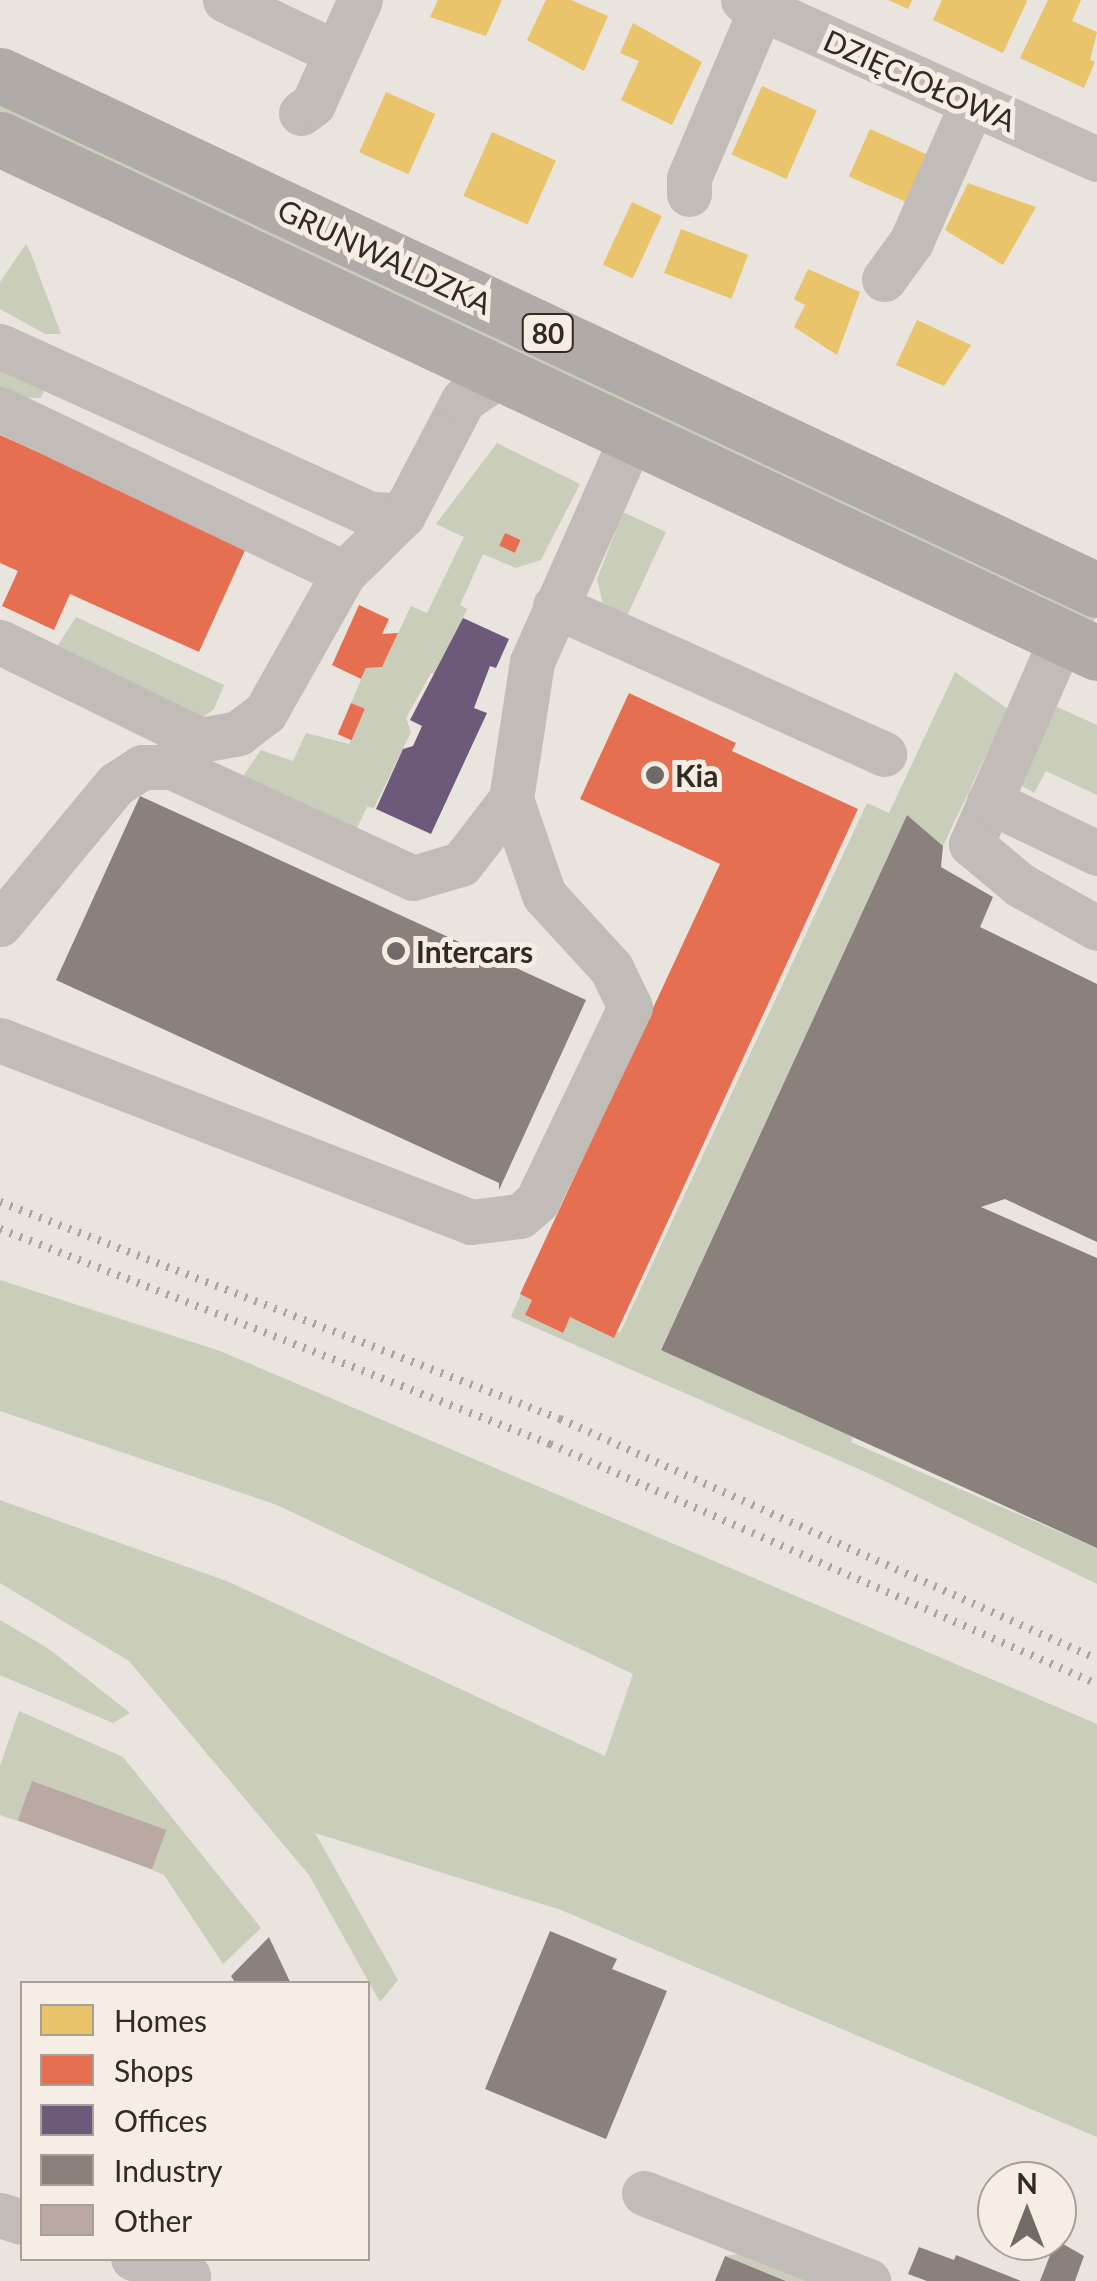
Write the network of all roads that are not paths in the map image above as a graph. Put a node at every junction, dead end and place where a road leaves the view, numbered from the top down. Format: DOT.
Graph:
graph roads {
  1 [pos="225,0"];
  2 [pos="360,0"];
  3 [pos="752,4"];
  4 [pos="335,52"];
  5 [pos="0,75"];
  6 [pos="972,104"];
  7 [pos="301,113"];
  8 [pos="0,138"];
  9 [pos="1097,159"];
  10 [pos="690,194"];
  11 [pos="884,279"];
  12 [pos="0,346"];
  13 [pos="501,374"];
  14 [pos="0,409"];
  15 [pos="632,436"];
  16 [pos="402,516"];
  17 [pos="344,573"];
  18 [pos="1097,590"];
  19 [pos="555,606"];
  20 [pos="0,642"];
  21 [pos="1079,645"];
  22 [pos="884,754"];
  23 [pos="512,799"];
  24 [pos="989,801"];
  25 [pos="1097,852"];
  26 [pos="0,924"];
  27 [pos="1097,928"];
  28 [pos="0,1040"];
  29 [pos="644,2192"];
  30 [pos="142,2261"];
  31 [pos="188,2276"];
  32 [pos="868,2281"];
  1 -- 4 [label="street"];
  2 -- 4 [label="street"];
  3 -- 6 [label="street, DZIĘCIOŁOWA"];
  3 -- 10 [label="street"];
  4 -- 7 [label="street"];
  5 -- 18 [label="main road, GRUNWALDZKA / 80"];
  6 -- 9 [label="street, DZIĘCIOŁOWA"];
  6 -- 11 [label="street"];
  8 -- 13 [label="main road, GRUNWALDZKA / 80"];
  12 -- 16 [label="street"];
  13 -- 15 [label="main road, GRUNWALDZKA / 80"];
  13 -- 16 [label="street"];
  14 -- 17 [label="street"];
  15 -- 19 [label="street"];
  15 -- 21 [label="main road, GRUNWALDZKA / 80"];
  16 -- 17 [label="street"];
  17 -- 20 [label="street"];
  19 -- 22 [label="street"];
  19 -- 23 [label="street"];
  21 -- 24 [label="street"];
  23 -- 26 [label="street"];
  23 -- 28 [label="street"];
  24 -- 25 [label="street"];
  24 -- 27 [label="street"];
  29 -- 32 [label="street"];
  30 -- 31 [label="street"];
}
